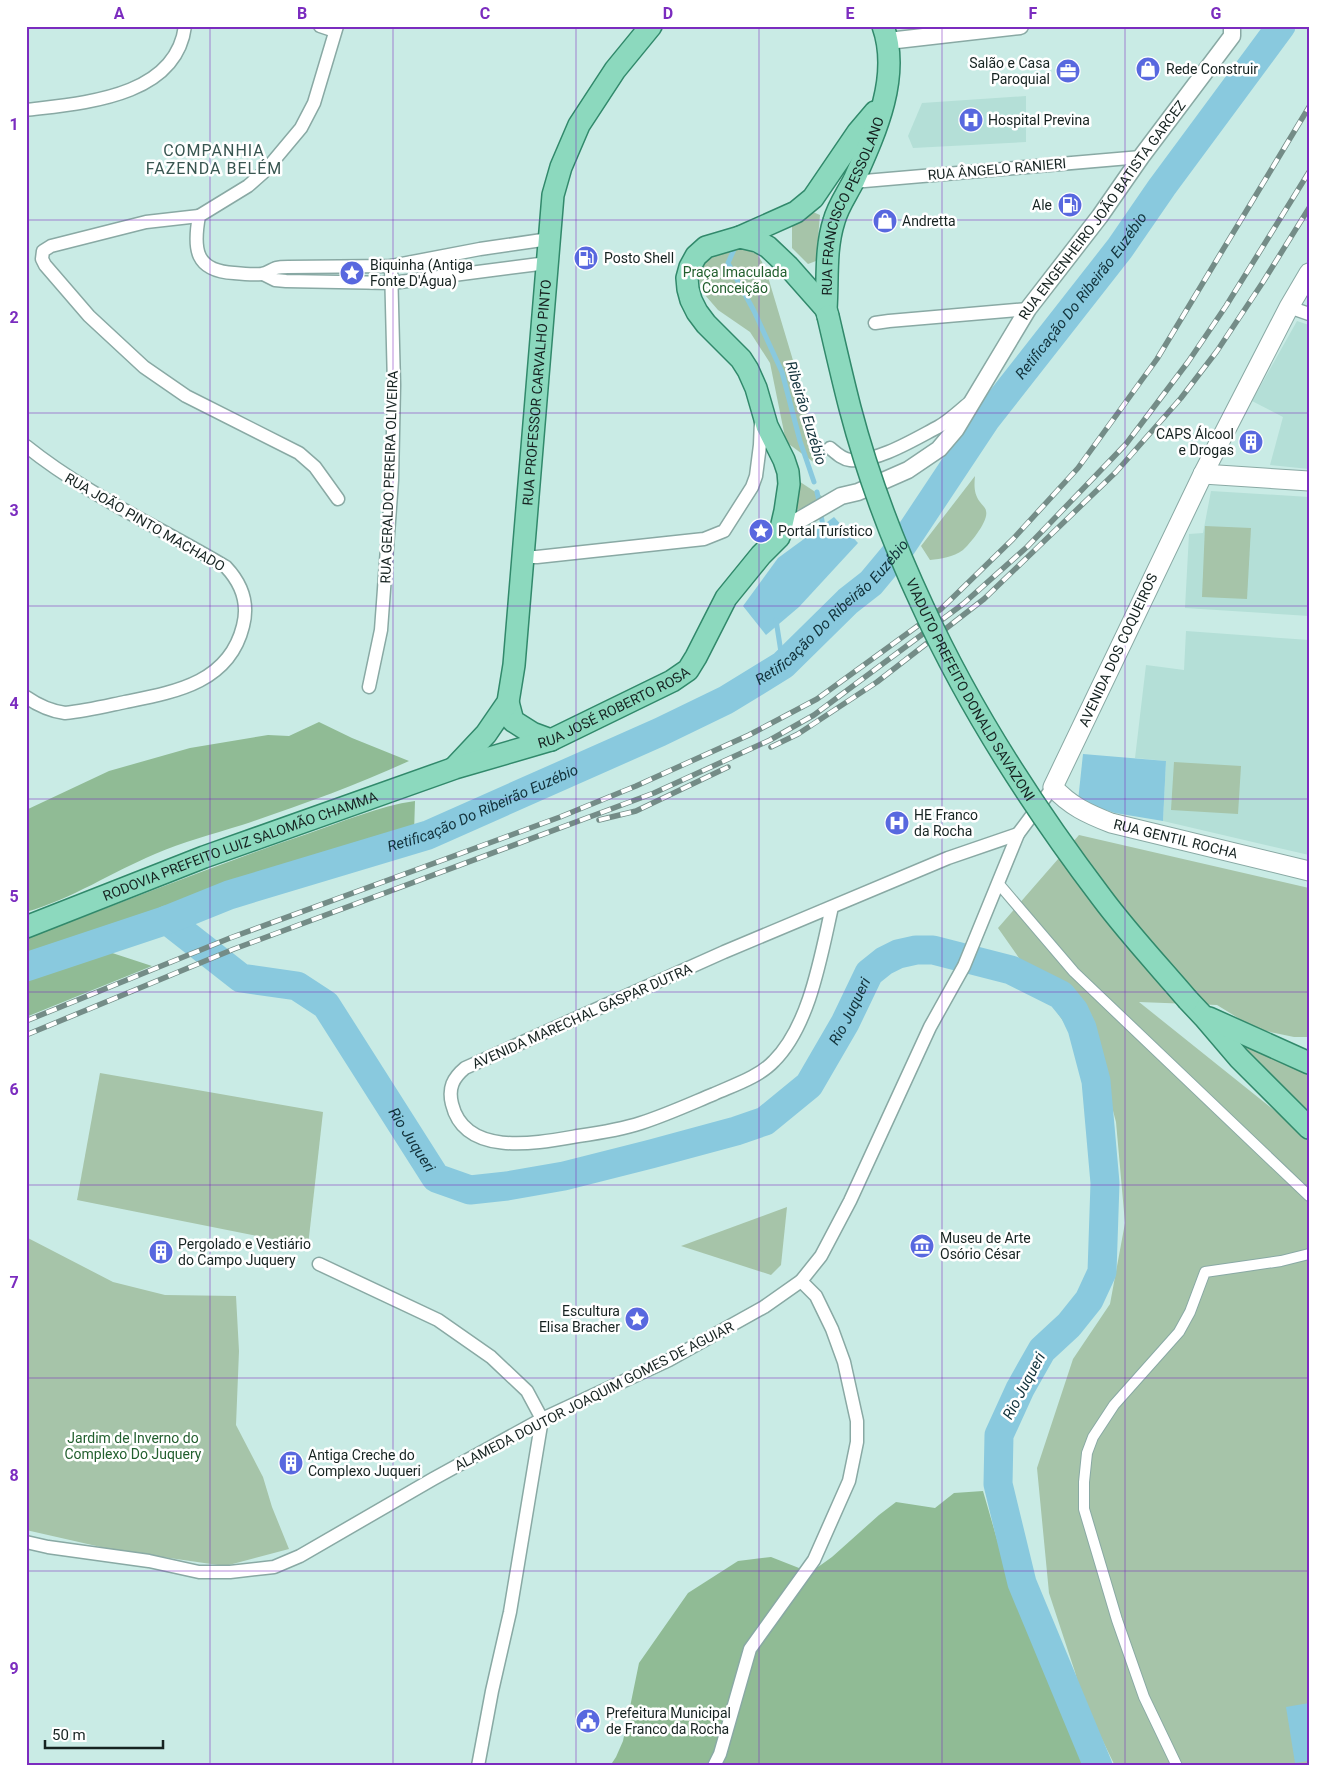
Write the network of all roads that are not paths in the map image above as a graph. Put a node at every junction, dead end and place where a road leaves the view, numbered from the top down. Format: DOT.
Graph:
graph roads {
  1 [pos="185,26"];
  2 [pos="320,26"];
  3 [pos="651,26"];
  4 [pos="1020,26"];
  5 [pos="1232,26"];
  6 [pos="336,29"];
  7 [pos="885,33"];
  8 [pos="883,104"];
  9 [pos="26,110"];
  10 [pos="1141,157"];
  11 [pos="853,182"];
  12 [pos="198,216"];
  13 [pos="740,237"];
  14 [pos="549,239"];
  15 [pos="547,263"];
  16 [pos="391,266"];
  17 [pos="1309,273"];
  18 [pos="263,274"];
  19 [pos="392,283"];
  20 [pos="1289,307"];
  21 [pos="1028,308"];
  22 [pos="827,312"];
  23 [pos="1309,314"];
  24 [pos="875,323"];
  25 [pos="974,398"];
  26 [pos="762,410"];
  27 [pos="26,446"];
  28 [pos="830,448"];
  29 [pos="1202,474"];
  30 [pos="1309,481"];
  31 [pos="338,499"];
  32 [pos="779,537"];
  33 [pos="524,557"];
  34 [pos="369,687"];
  35 [pos="26,697"];
  36 [pos="508,702"];
  37 [pos="551,740"];
  38 [pos="455,768"];
  39 [pos="1053,788"];
  40 [pos="1018,834"];
  41 [pos="1309,871"];
  42 [pos="998,883"];
  43 [pos="832,907"];
  44 [pos="26,927"];
  45 [pos="1204,1016"];
  46 [pos="930,1027"];
  47 [pos="1309,1048"];
  48 [pos="1274,1049"];
  49 [pos="1309,1063"];
  50 [pos="1309,1128"];
  51 [pos="1309,1196"];
  52 [pos="1309,1254"];
  53 [pos="319,1264"];
  54 [pos="802,1281"];
  55 [pos="542,1419"];
  56 [pos="26,1542"];
  57 [pos="478,1766"];
  58 [pos="714,1766"];
  59 [pos="1177,1766"];
  1 -- 9 [label="street"];
  2 -- 6 [label="street"];
  3 -- 14 [label="main road, RUA PROFESSOR CARVALHO PINTO"];
  4 -- 7 [label="street"];
  5 -- 10 [label="street, RUA ENGENHEIRO JOÃO BATISTA GARCEZ"];
  6 -- 12 [label="street"];
  7 -- 8 [label="main road, RUA FRANCISCO PESSOLANO"];
  8 -- 11 [label="main road, RUA FRANCISCO PESSOLANO"];
  8 -- 13 [label="main road, RUA FRANCISCO PESSOLANO"];
  10 -- 11 [label="street, RUA ÂNGELO RANIERI"];
  10 -- 21 [label="street, RUA ENGENHEIRO JOÃO BATISTA GARCEZ"];
  11 -- 22 [label="main road, RUA FRANCISCO PESSOLANO"];
  12 -- 18 [label="street"];
  12 -- 31 [label="street"];
  13 -- 22 [label="main road"];
  13 -- 26 [label="main road"];
  14 -- 15 [label="main road, RUA PROFESSOR CARVALHO PINTO"];
  14 -- 16 [label="street"];
  15 -- 19 [label="street"];
  15 -- 33 [label="main road, RUA PROFESSOR CARVALHO PINTO"];
  16 -- 18 [label="street"];
  16 -- 19 [label="street, RUA GERALDO PEREIRA OLIVEIRA"];
  17 -- 20 [label="main road, AVENIDA DOS COQUEIROS"];
  18 -- 19 [label="street"];
  19 -- 34 [label="street, RUA GERALDO PEREIRA OLIVEIRA"];
  20 -- 23 [label="street"];
  20 -- 29 [label="main road, AVENIDA DOS COQUEIROS"];
  21 -- 24 [label="street"];
  21 -- 25 [label="street, RUA ENGENHEIRO JOÃO BATISTA GARCEZ"];
  22 -- 45 [label="main road, VIADUTO PREFEITO DONALD SAVAZONI, bridge"];
  25 -- 28 [label="street, RUA ENGENHEIRO JOÃO BATISTA GARCEZ"];
  25 -- 32 [label="street, RUA ENGENHEIRO JOÃO BATISTA GARCEZ"];
  26 -- 32 [label="main road"];
  26 -- 33 [label="street"];
  27 -- 35 [label="street, RUA JOÃO PINTO MACHADO"];
  29 -- 30 [label="main road"];
  29 -- 39 [label="main road, AVENIDA DOS COQUEIROS"];
  32 -- 37 [label="main road, RUA JOSÉ ROBERTO ROSA"];
  33 -- 36 [label="main road, RUA PROFESSOR CARVALHO PINTO"];
  36 -- 37 [label="main road"];
  36 -- 38 [label="main road, RUA PROFESSOR CARVALHO PINTO"];
  37 -- 38 [label="main road, RUA JOSÉ ROBERTO ROSA"];
  38 -- 44 [label="main road, RODOVIA PREFEITO LUIZ SALOMÃO CHAMMA"];
  39 -- 40 [label="street, AVENIDA DOS COQUEIROS"];
  39 -- 41 [label="main road, RUA GENTIL ROCHA"];
  40 -- 42 [label="street, AVENIDA DOS COQUEIROS"];
  40 -- 43 [label="street, AVENIDA MARECHAL GASPAR DUTRA"];
  42 -- 46 [label="street, AVENIDA DOS COQUEIROS"];
  42 -- 51 [label="street"];
  43 -- 43 [label="street, AVENIDA MARECHAL GASPAR DUTRA"];
  45 -- 48 [label="main road"];
  45 -- 50 [label="main road"];
  46 -- 54 [label="street, ALAMEDA DOUTOR JOAQUIM GOMES DE AGUIAR"];
  47 -- 48 [label="main road"];
  48 -- 49 [label="main road"];
  52 -- 59 [label="street"];
  53 -- 55 [label="street"];
  54 -- 55 [label="street, ALAMEDA DOUTOR JOAQUIM GOMES DE AGUIAR"];
  54 -- 58 [label="street"];
  55 -- 56 [label="street, ALAMEDA DOUTOR JOAQUIM GOMES DE AGUIAR"];
  55 -- 57 [label="street"];
}
